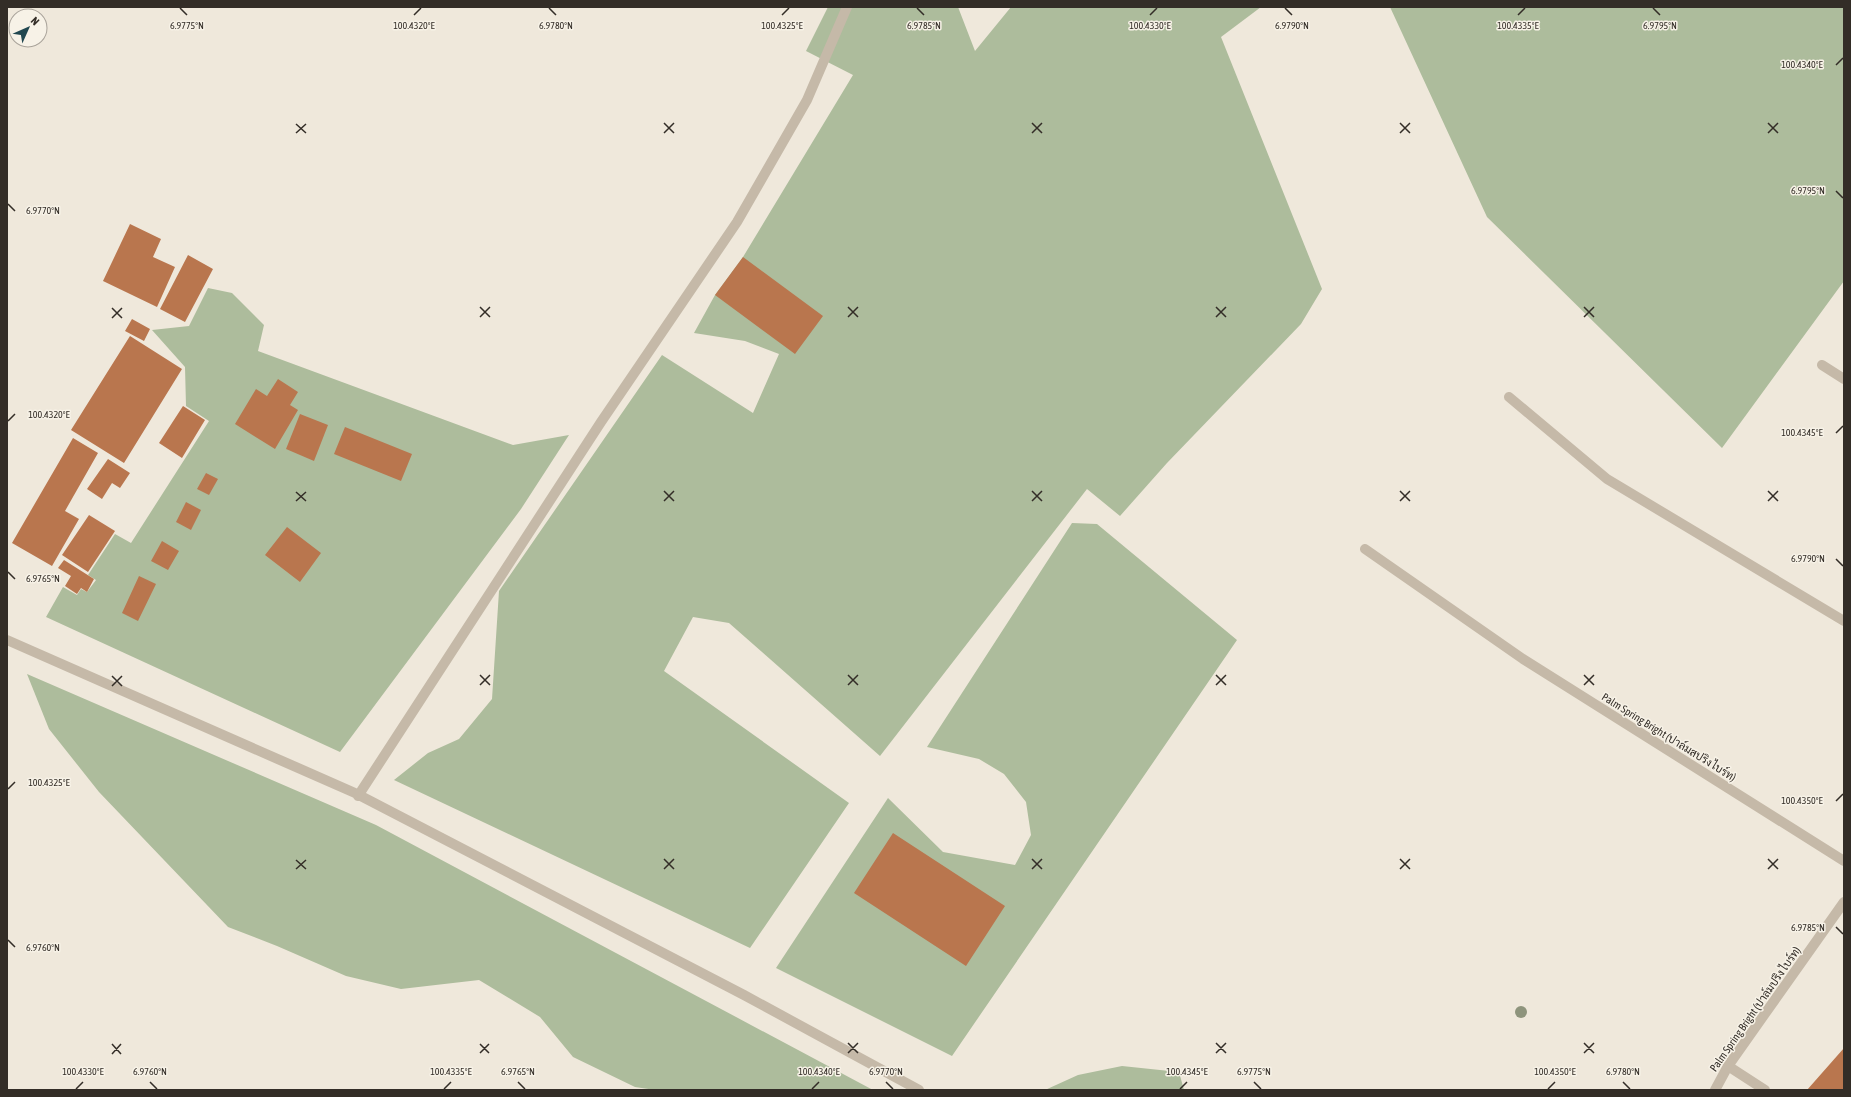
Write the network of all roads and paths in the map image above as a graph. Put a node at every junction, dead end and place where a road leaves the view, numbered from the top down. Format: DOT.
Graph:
graph roads {
  1 [pos="847,7"];
  2 [pos="1822,364"];
  3 [pos="1844,378"];
  4 [pos="1509,397"];
  5 [pos="1365,549"];
  6 [pos="1844,621"];
  7 [pos="7,640"];
  8 [pos="358,796"];
  9 [pos="1844,861"];
  10 [pos="1844,902"];
  11 [pos="1728,1066"];
  12 [pos="919,1090"];
  13 [pos="1715,1090"];
  14 [pos="1765,1090"];
  1 -- 8 [label="street"];
  2 -- 3 [label="street"];
  4 -- 6 [label="street"];
  5 -- 9 [label="street, Palm Spring Bright (ปาล์มสปริง ไบร์ท)"];
  7 -- 8 [label="street"];
  8 -- 12 [label="street"];
  10 -- 11 [label="street, Palm Spring Bright (ปาล์มปริง ไบร์ท)"];
  11 -- 13 [label="street, Palm Spring Bright (ปาล์มปริง ไบร์ท)"];
  11 -- 14 [label="street"];
}
